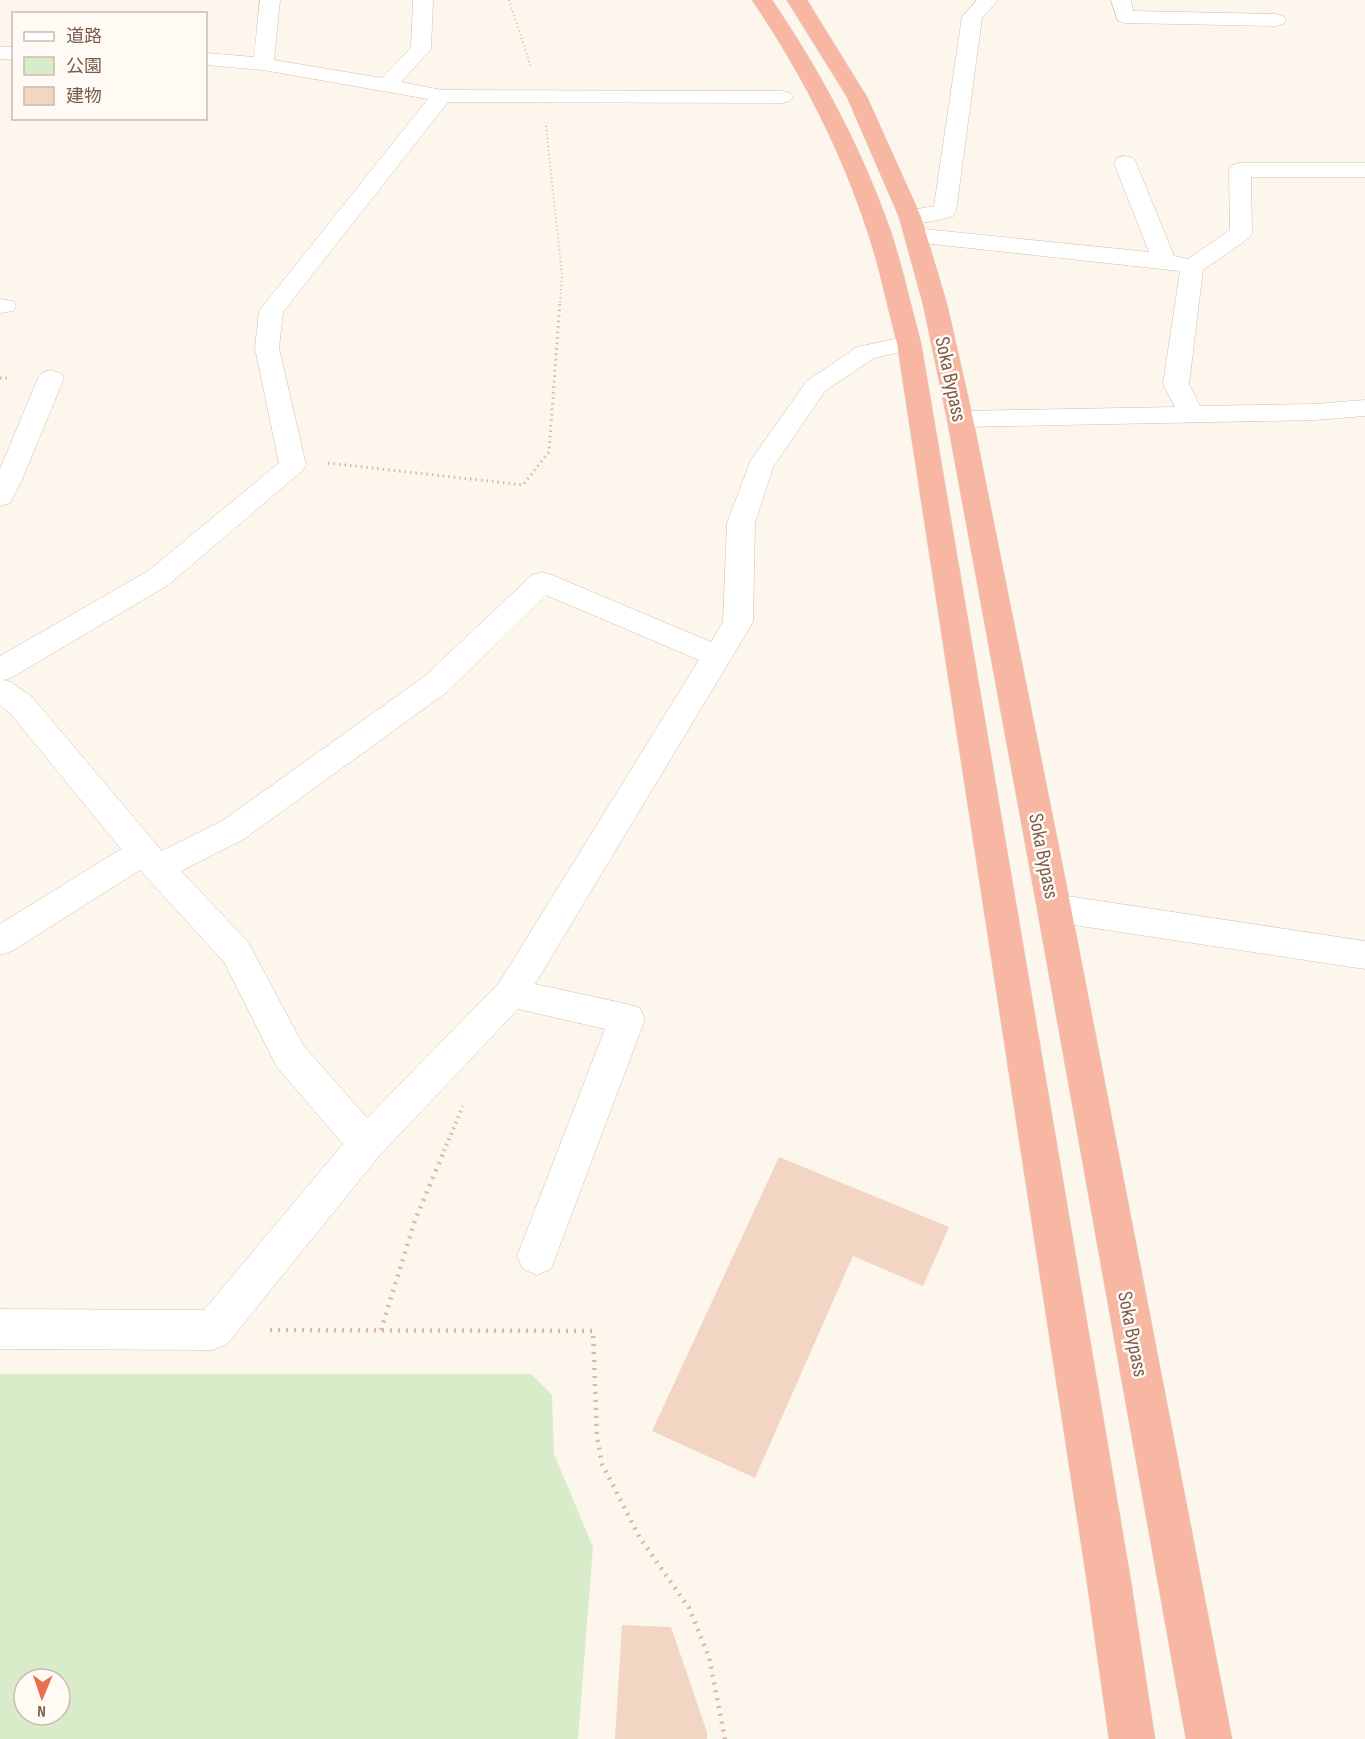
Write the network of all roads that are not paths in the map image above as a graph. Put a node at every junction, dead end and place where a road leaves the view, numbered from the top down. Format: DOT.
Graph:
graph roads {
  1 [pos="270,0"];
  2 [pos="423,0"];
  3 [pos="762,0"];
  4 [pos="797,0"];
  5 [pos="988,0"];
  6 [pos="1121,0"];
  7 [pos="1268,0"];
  8 [pos="207,59"];
  9 [pos="263,64"];
  10 [pos="387,85"];
  11 [pos="442,96"];
  12 [pos="783,97"];
  13 [pos="1125,163"];
  14 [pos="1365,170"];
  15 [pos="912,226"];
  16 [pos="1164,261"];
  17 [pos="1192,267"];
  18 [pos="909,343"];
  19 [pos="51,378"];
  20 [pos="1365,408"];
  21 [pos="1191,413"];
  22 [pos="960,419"];
  23 [pos="0,497"];
  24 [pos="717,656"];
  25 [pos="0,670"];
  26 [pos="0,690"];
  27 [pos="150,860"];
  28 [pos="1054,908"];
  29 [pos="0,941"];
  30 [pos="1365,955"];
  31 [pos="511,993"];
  32 [pos="366,1144"];
  33 [pos="537,1256"];
  34 [pos="0,1329"];
  35 [pos="1132,1739"];
  36 [pos="1209,1739"];
  1 -- 9 [label="street"];
  2 -- 10 [label="street"];
  3 -- 18 [label="highway, Soka Bypass"];
  4 -- 15 [label="highway, Soka Bypass"];
  5 -- 15 [label="street"];
  6 -- 7 [label="street"];
  8 -- 9 [label="street"];
  9 -- 10 [label="street"];
  10 -- 11 [label="street"];
  11 -- 12 [label="street"];
  11 -- 25 [label="street"];
  13 -- 16 [label="street"];
  14 -- 17 [label="street"];
  15 -- 16 [label="street"];
  15 -- 22 [label="highway, Soka Bypass"];
  16 -- 17 [label="street"];
  17 -- 21 [label="street"];
  18 -- 24 [label="street"];
  18 -- 35 [label="highway, Soka Bypass"];
  19 -- 23 [label="street"];
  20 -- 21 [label="street"];
  21 -- 22 [label="street"];
  22 -- 28 [label="highway, Soka Bypass"];
  24 -- 27 [label="street"];
  24 -- 31 [label="street"];
  26 -- 27 [label="street"];
  27 -- 29 [label="street"];
  27 -- 32 [label="street"];
  28 -- 30 [label="street"];
  28 -- 36 [label="highway, Soka Bypass"];
  31 -- 32 [label="street"];
  31 -- 33 [label="street"];
  32 -- 34 [label="street"];
}
